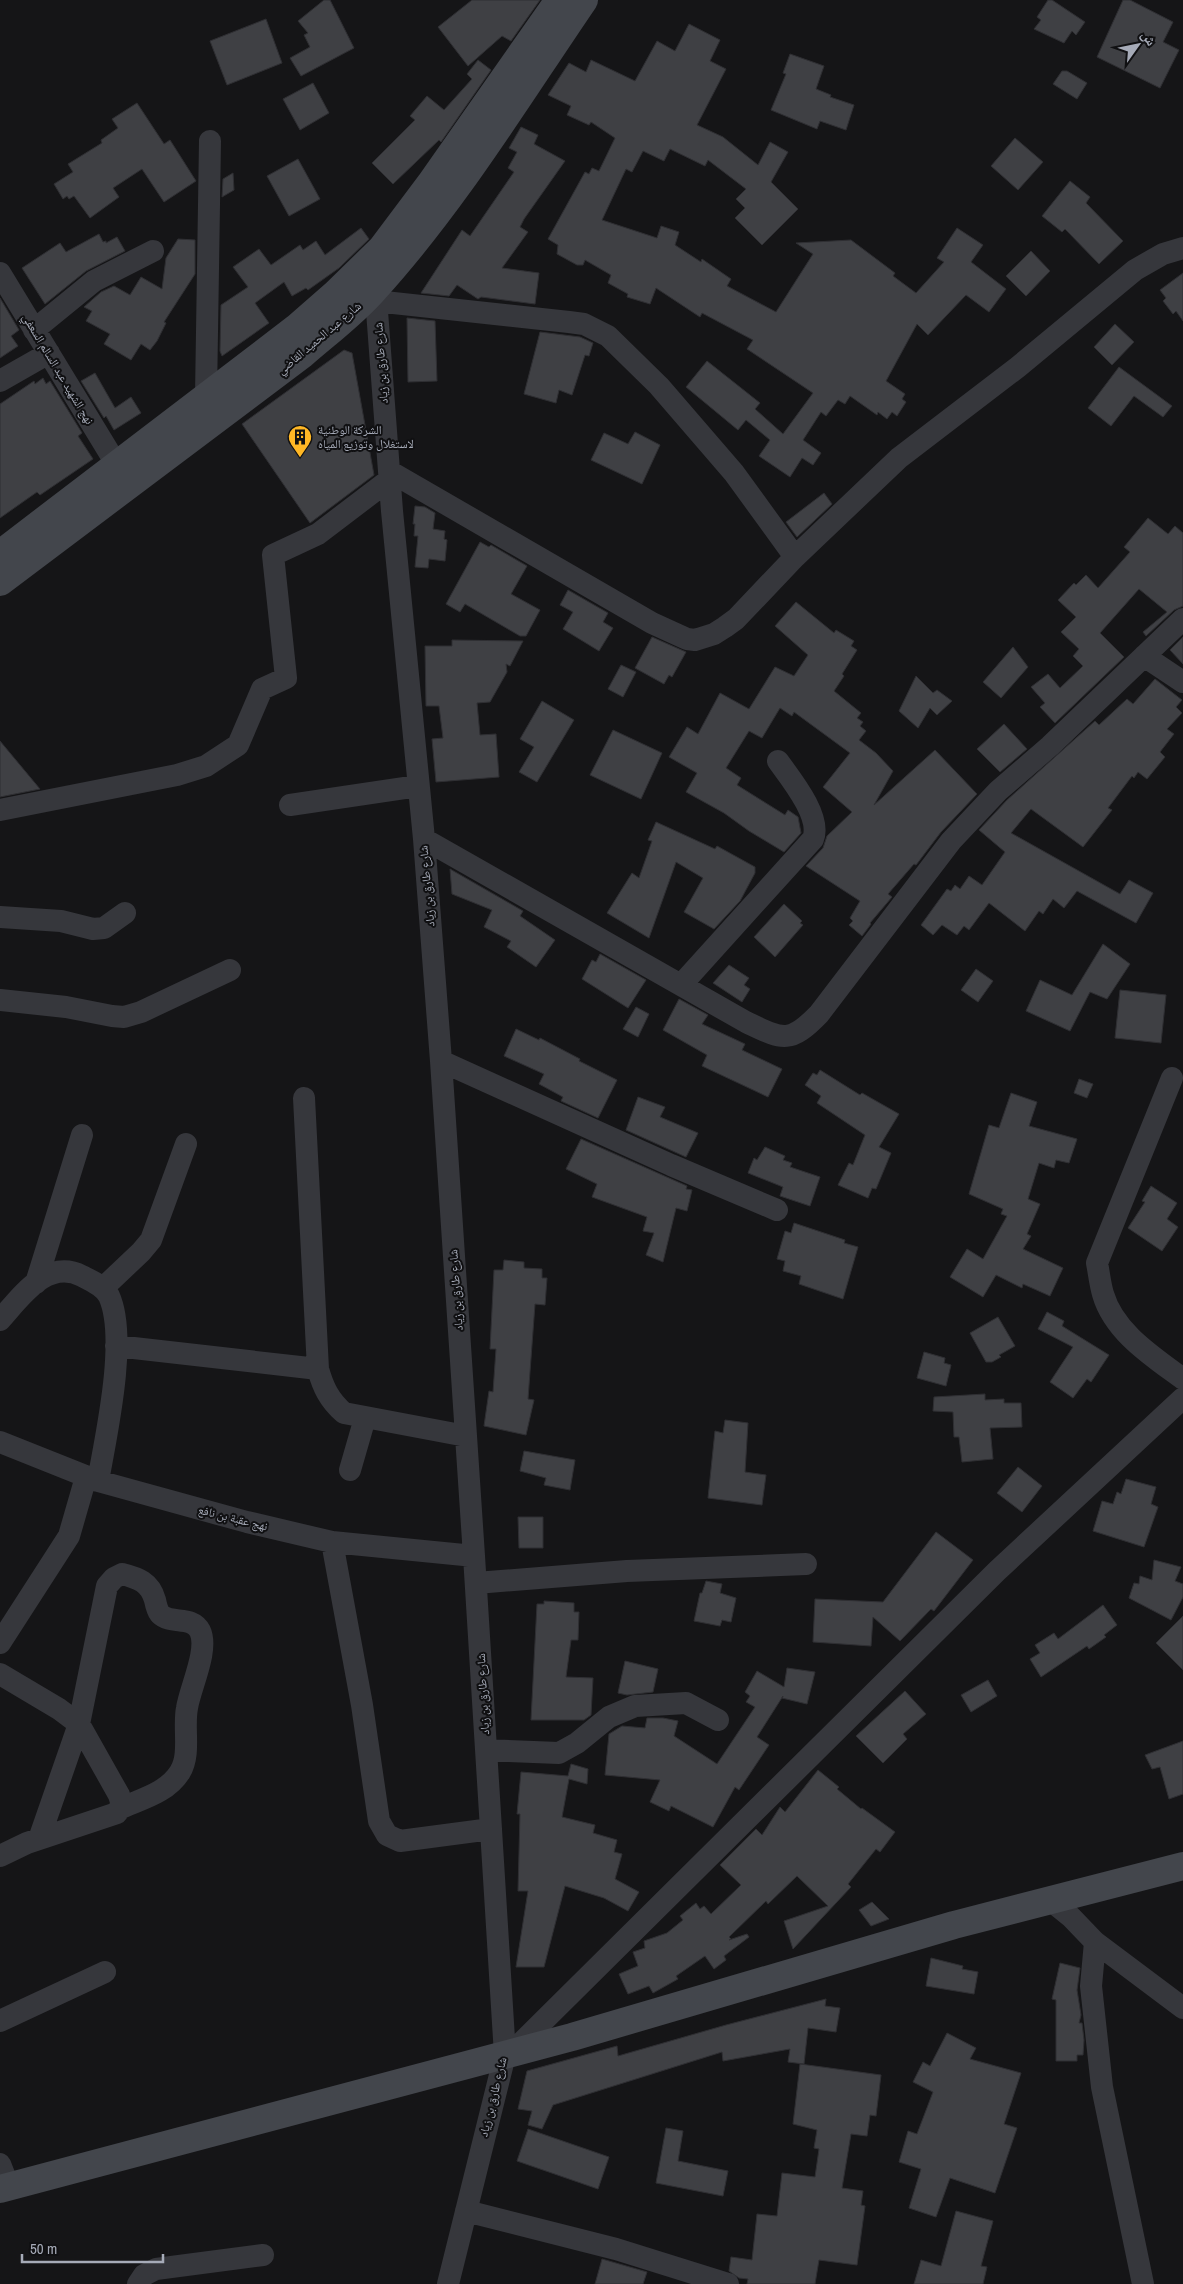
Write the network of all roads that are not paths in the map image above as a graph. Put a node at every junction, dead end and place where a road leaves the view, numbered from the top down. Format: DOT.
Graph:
graph roads {
  1 [pos="559,0"];
  2 [pos="584,0"];
  3 [pos="210,141"];
  4 [pos="1183,248"];
  5 [pos="153,251"];
  6 [pos="0,273"];
  7 [pos="369,287"];
  8 [pos="34,330"];
  9 [pos="49,354"];
  10 [pos="0,381"];
  11 [pos="206,396"];
  12 [pos="123,475"];
  13 [pos="389,476"];
  14 [pos="0,554"];
  15 [pos="795,557"];
  16 [pos="0,582"];
  17 [pos="1183,619"];
  18 [pos="1144,656"];
  19 [pos="1183,682"];
  20 [pos="778,761"];
  21 [pos="418,786"];
  22 [pos="290,804"];
  23 [pos="0,810"];
  24 [pos="424,840"];
  25 [pos="125,913"];
  26 [pos="0,918"];
  27 [pos="230,970"];
  28 [pos="681,985"];
  29 [pos="0,1000"];
  30 [pos="441,1061"];
  31 [pos="1172,1078"];
  32 [pos="304,1098"];
  33 [pos="82,1135"];
  34 [pos="186,1144"];
  35 [pos="778,1210"];
  36 [pos="36,1283"];
  37 [pos="103,1288"];
  38 [pos="0,1320"];
  39 [pos="116,1346"];
  40 [pos="318,1369"];
  41 [pos="1183,1379"];
  42 [pos="1183,1398"];
  43 [pos="365,1418"];
  44 [pos="466,1436"];
  45 [pos="0,1442"];
  46 [pos="350,1470"];
  47 [pos="92,1479"];
  48 [pos="332,1542"];
  49 [pos="474,1556"];
  50 [pos="806,1564"];
  51 [pos="476,1583"];
  52 [pos="0,1643"];
  53 [pos="0,1674"];
  54 [pos="718,1720"];
  55 [pos="79,1724"];
  56 [pos="486,1750"];
  57 [pos="120,1809"];
  58 [pos="491,1829"];
  59 [pos="39,1839"];
  60 [pos="0,1856"];
  61 [pos="1183,1866"];
  62 [pos="1050,1900"];
  63 [pos="1095,1942"];
  64 [pos="105,1972"];
  65 [pos="1183,2008"];
  66 [pos="0,2021"];
  67 [pos="508,2054"];
  68 [pos="3,2180"];
  69 [pos="466,2211"];
  70 [pos="263,2255"];
  71 [pos="138,2284"];
  72 [pos="448,2284"];
  73 [pos="728,2284"];
  74 [pos="1143,2284"];
  1 -- 7 [label="main road, شارع عبد الحميد القاضي"];
  2 -- 7 [label="main road, شارع عبد الحميد القاضي"];
  3 -- 11 [label="street"];
  4 -- 15 [label="street"];
  5 -- 8 [label="street"];
  6 -- 8 [label="street, نهج الشهيد عبد السالم السعفي"];
  7 -- 11 [label="main road, شارع عبد الحميد القاضي"];
  7 -- 12 [label="main road, شارع عبد الحميد القاضي"];
  7 -- 13 [label="street, شارع طارق بن زياد"];
  7 -- 15 [label="street"];
  8 -- 9 [label="street, نهج الشهيد عبد السالم السعفي"];
  9 -- 10 [label="street"];
  9 -- 12 [label="street, نهج الشهيد عبد السالم السعفي"];
  11 -- 12 [label="main road, شارع عبد الحميد القاضي"];
  12 -- 14 [label="main road, شارع عبد الحميد القاضي"];
  12 -- 16 [label="main road, شارع عبد الحميد القاضي"];
  13 -- 15 [label="street"];
  13 -- 21 [label="street, شارع طارق بن زياد"];
  13 -- 23 [label="street"];
  17 -- 18 [label="street"];
  18 -- 19 [label="street"];
  18 -- 28 [label="street"];
  20 -- 28 [label="street"];
  21 -- 22 [label="street"];
  21 -- 24 [label="street, شارع طارق بن زياد"];
  24 -- 28 [label="street"];
  24 -- 30 [label="street, شارع طارق بن زياد"];
  25 -- 26 [label="street"];
  27 -- 29 [label="street"];
  30 -- 35 [label="street"];
  30 -- 44 [label="street, شارع طارق بن زياد"];
  31 -- 41 [label="street"];
  32 -- 40 [label="street"];
  33 -- 36 [label="street"];
  34 -- 37 [label="street"];
  36 -- 37 [label="street"];
  36 -- 38 [label="street"];
  37 -- 39 [label="street"];
  39 -- 40 [label="street"];
  39 -- 47 [label="street"];
  40 -- 43 [label="street"];
  42 -- 67 [label="street"];
  43 -- 44 [label="street"];
  43 -- 46 [label="street"];
  44 -- 49 [label="street, شارع طارق بن زياد"];
  45 -- 47 [label="street, نهج عقبة بن نافع"];
  47 -- 48 [label="street, نهج عقبة بن نافع"];
  47 -- 52 [label="street"];
  48 -- 49 [label="street, نهج عقبة بن نافع"];
  48 -- 58 [label="street"];
  49 -- 51 [label="street, شارع طارق بن زياد"];
  50 -- 51 [label="street"];
  51 -- 56 [label="street, شارع طارق بن زياد"];
  53 -- 55 [label="street"];
  54 -- 56 [label="street"];
  55 -- 57 [label="street"];
  55 -- 57 [label="street"];
  55 -- 59 [label="street"];
  56 -- 58 [label="street, شارع طارق بن زياد"];
  57 -- 59 [label="street"];
  58 -- 67 [label="street, شارع طارق بن زياد"];
  59 -- 60 [label="street"];
  61 -- 62 [label="main road"];
  62 -- 63 [label="street"];
  62 -- 67 [label="main road"];
  63 -- 65 [label="street"];
  63 -- 74 [label="street"];
  64 -- 66 [label="street"];
  67 -- 68 [label="main road"];
  67 -- 69 [label="street, شارع طارق بن زياد"];
  69 -- 72 [label="street, شارع طارق بن زياد"];
  69 -- 73 [label="street"];
  70 -- 71 [label="street"];
}
